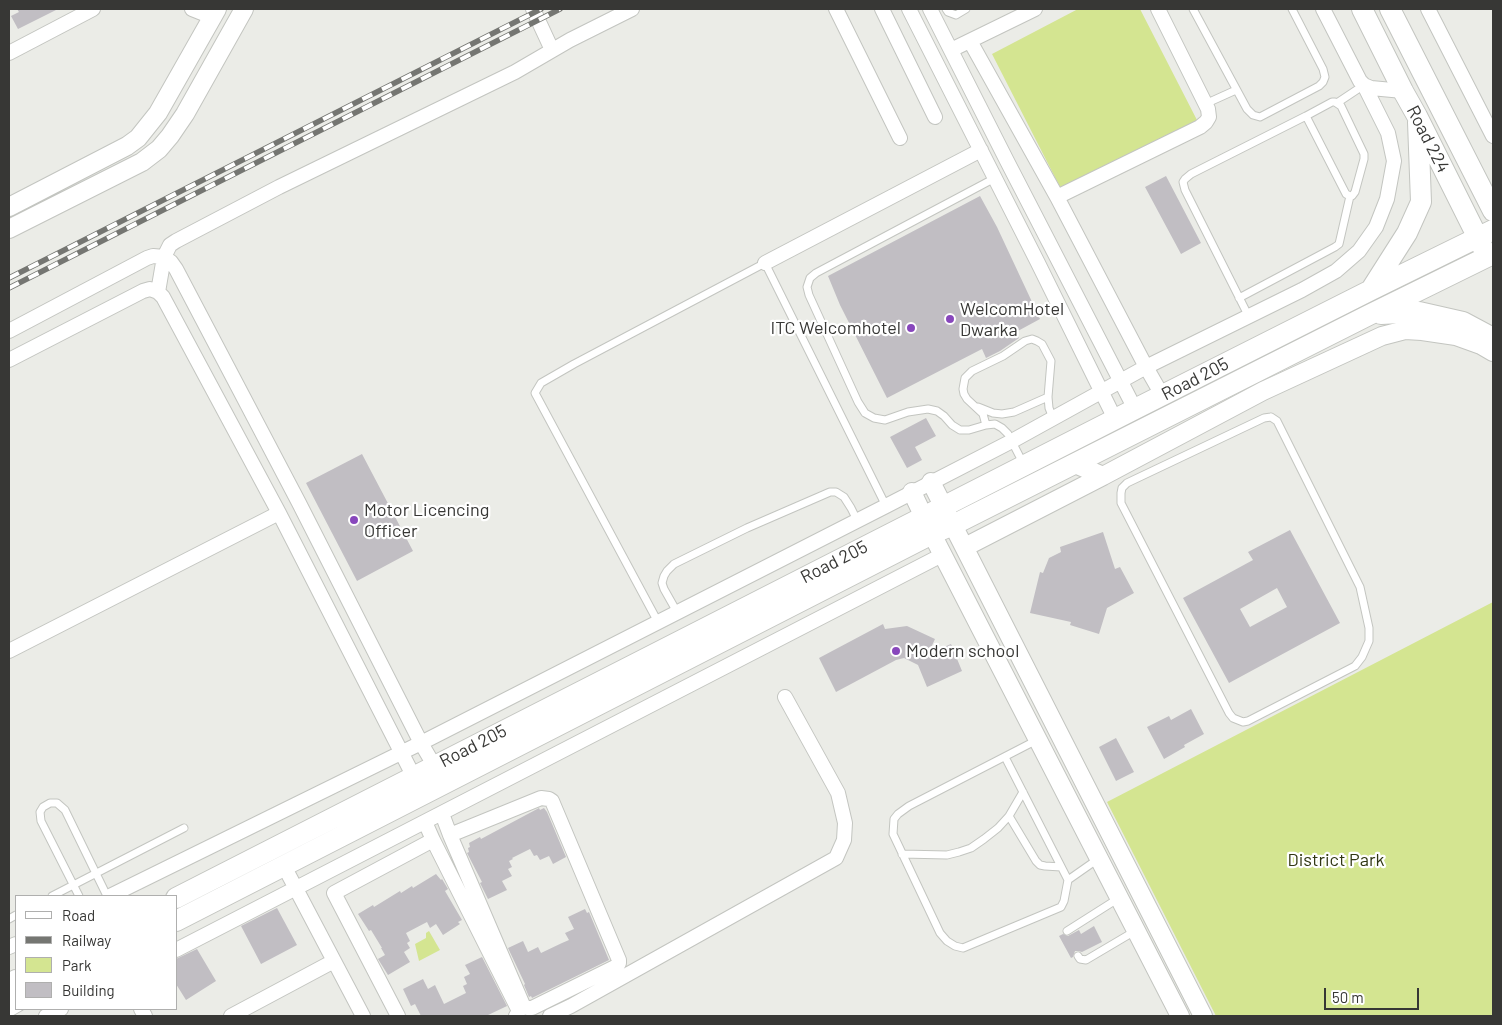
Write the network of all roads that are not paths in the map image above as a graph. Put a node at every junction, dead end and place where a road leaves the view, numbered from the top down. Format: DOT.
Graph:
graph roads {
  1 [pos="94,9"];
  2 [pos="192,9"];
  3 [pos="244,9"];
  4 [pos="533,9"];
  5 [pos="632,9"];
  6 [pos="836,9"];
  7 [pos="882,9"];
  8 [pos="908,9"];
  9 [pos="930,9"];
  10 [pos="946,9"];
  11 [pos="966,9"];
  12 [pos="1035,9"];
  13 [pos="1158,9"];
  14 [pos="1193,9"];
  15 [pos="1292,9"];
  16 [pos="1324,9"];
  17 [pos="1362,9"];
  18 [pos="1390,9"];
  19 [pos="1428,9"];
  20 [pos="1020,12"];
  21 [pos="215,13"];
  22 [pos="970,41"];
  23 [pos="552,50"];
  24 [pos="951,50"];
  25 [pos="9,53"];
  26 [pos="1364,85"];
  27 [pos="1236,90"];
  28 [pos="1403,91"];
  29 [pos="1337,103"];
  30 [pos="1205,104"];
  31 [pos="1306,116"];
  32 [pos="1417,116"];
  33 [pos="935,117"];
  34 [pos="1493,136"];
  35 [pos="900,138"];
  36 [pos="981,150"];
  37 [pos="1468,161"];
  38 [pos="995,178"];
  39 [pos="1493,180"];
  40 [pos="1350,196"];
  41 [pos="1057,197"];
  42 [pos="9,207"];
  43 [pos="1493,211"];
  44 [pos="9,229"];
  45 [pos="1486,234"];
  46 [pos="164,257"];
  47 [pos="1491,260"];
  48 [pos="765,263"];
  49 [pos="1371,290"];
  50 [pos="158,292"];
  51 [pos="1239,298"];
  52 [pos="1369,315"];
  53 [pos="1249,317"];
  54 [pos="9,330"];
  55 [pos="1493,338"];
  56 [pos="1493,352"];
  57 [pos="9,360"];
  58 [pos="1146,367"];
  59 [pos="1120,381"];
  60 [pos="1102,392"];
  61 [pos="1162,395"];
  62 [pos="1048,397"];
  63 [pos="974,406"];
  64 [pos="1135,409"];
  65 [pos="1053,418"];
  66 [pos="1115,419"];
  67 [pos="986,425"];
  68 [pos="1012,440"];
  69 [pos="1074,464"];
  70 [pos="1024,466"];
  71 [pos="1103,476"];
  72 [pos="931,482"];
  73 [pos="912,492"];
  74 [pos="1121,503"];
  75 [pos="886,506"];
  76 [pos="279,513"];
  77 [pos="949,516"];
  78 [pos="857,520"];
  79 [pos="927,525"];
  80 [pos="964,547"];
  81 [pos="942,555"];
  82 [pos="677,612"];
  83 [pos="658,622"];
  84 [pos="9,651"];
  85 [pos="785,697"];
  86 [pos="1037,740"];
  87 [pos="421,743"];
  88 [pos="401,753"];
  89 [pos="1005,757"];
  90 [pos="435,766"];
  91 [pos="414,777"];
  92 [pos="444,784"];
  93 [pos="1023,792"];
  94 [pos="422,795"];
  95 [pos="441,814"];
  96 [pos="1009,816"];
  97 [pos="425,822"];
  98 [pos="184,828"];
  99 [pos="450,835"];
  100 [pos="433,840"];
  101 [pos="902,854"];
  102 [pos="1098,858"];
  103 [pos="284,866"];
  104 [pos="1061,867"];
  105 [pos="96,874"];
  106 [pos="1068,880"];
  107 [pos="73,885"];
  108 [pos="296,889"];
  109 [pos="54,895"];
  110 [pos="78,895"];
  111 [pos="107,895"];
  112 [pos="110,895"];
  113 [pos="178,897"];
  114 [pos="1119,898"];
  115 [pos="178,920"];
  116 [pos="1067,931"];
  117 [pos="1136,931"];
  118 [pos="178,949"];
  119 [pos="1078,956"];
  120 [pos="334,961"];
  121 [pos="59,1010"];
  122 [pos="46,1016"];
  123 [pos="231,1016"];
  124 [pos="363,1016"];
  125 [pos="398,1016"];
  126 [pos="516,1016"];
  127 [pos="550,1016"];
  128 [pos="1180,1016"];
  129 [pos="1203,1016"];
  1 -- 25 [label="street"];
  2 -- 21 [label="street"];
  3 -- 44 [label="street"];
  4 -- 23 [label="street"];
  5 -- 23 [label="street"];
  6 -- 35 [label="street"];
  7 -- 33 [label="street"];
  8 -- 36 [label="street"];
  9 -- 24 [label="street"];
  10 -- 11 [label="lane"];
  12 -- 20 [label="street"];
  13 -- 30 [label="street"];
  14 -- 27 [label="lane"];
  15 -- 27 [label="lane"];
  16 -- 26 [label="street"];
  17 -- 28 [label="main road, Road 224"];
  18 -- 37 [label="main road, Road 224"];
  19 -- 34 [label="street"];
  20 -- 22 [label="street"];
  21 -- 42 [label="street"];
  22 -- 24 [label="street"];
  22 -- 41 [label="street"];
  23 -- 46 [label="street"];
  24 -- 59 [label="street"];
  26 -- 28 [label="street"];
  26 -- 29 [label="lane"];
  26 -- 53 [label="street"];
  27 -- 30 [label="lane"];
  28 -- 32 [label="main road, Road 224"];
  29 -- 31 [label="lane"];
  29 -- 40 [label="lane"];
  30 -- 41 [label="street"];
  31 -- 40 [label="lane"];
  31 -- 51 [label="lane"];
  32 -- 45 [label="main road, Road 224"];
  32 -- 49 [label="main road"];
  36 -- 38 [label="street"];
  36 -- 48 [label="street"];
  37 -- 39 [label="main road"];
  37 -- 43 [label="main road, Road 224"];
  38 -- 60 [label="street"];
  38 -- 67 [label="lane"];
  40 -- 51 [label="lane"];
  41 -- 58 [label="street"];
  45 -- 47 [label="main road, Road 224"];
  45 -- 49 [label="main road, Road 205"];
  46 -- 50 [label="street"];
  46 -- 54 [label="street"];
  46 -- 87 [label="street"];
  47 -- 52 [label="main road, Road 205"];
  48 -- 75 [label="lane"];
  48 -- 83 [label="lane"];
  49 -- 61 [label="main road, Road 205"];
  50 -- 57 [label="street"];
  50 -- 76 [label="street"];
  51 -- 53 [label="lane"];
  52 -- 55 [label="main road"];
  52 -- 69 [label="main road, Road 205"];
  53 -- 58 [label="street"];
  56 -- 71 [label="street"];
  58 -- 59 [label="street"];
  58 -- 61 [label="street"];
  59 -- 60 [label="street"];
  59 -- 64 [label="street"];
  60 -- 65 [label="street"];
  60 -- 66 [label="street"];
  61 -- 64 [label="main road, Road 205"];
  62 -- 63 [label="lane"];
  62 -- 63 [label="lane"];
  62 -- 65 [label="lane"];
  63 -- 67 [label="lane"];
  64 -- 66 [label="main road, Road 205"];
  65 -- 68 [label="street"];
  66 -- 70 [label="main road, Road 205"];
  67 -- 68 [label="lane"];
  68 -- 70 [label="lane"];
  68 -- 72 [label="street"];
  69 -- 71 [label="street"];
  69 -- 77 [label="main road, Road 205"];
  70 -- 77 [label="main road, Road 205"];
  71 -- 80 [label="street"];
  72 -- 73 [label="street"];
  72 -- 77 [label="street"];
  73 -- 75 [label="street"];
  73 -- 79 [label="street"];
  74 -- 74 [label="lane"];
  75 -- 78 [label="street"];
  76 -- 84 [label="street"];
  76 -- 88 [label="street"];
  77 -- 79 [label="main road, Road 205"];
  77 -- 80 [label="street"];
  78 -- 82 [label="street"];
  78 -- 82 [label="lane"];
  79 -- 81 [label="street"];
  79 -- 90 [label="main road, Road 205"];
  79 -- 92 [label="main road, Road 205"];
  80 -- 129 [label="street"];
  81 -- 86 [label="street"];
  81 -- 95 [label="street"];
  82 -- 83 [label="street"];
  83 -- 87 [label="street"];
  85 -- 127 [label="street"];
  86 -- 89 [label="lane"];
  86 -- 102 [label="street"];
  87 -- 88 [label="street"];
  87 -- 90 [label="street"];
  88 -- 91 [label="street"];
  88 -- 112 [label="street"];
  89 -- 93 [label="lane"];
  89 -- 101 [label="lane"];
  90 -- 91 [label="main road, Road 205"];
  90 -- 92 [label="street"];
  91 -- 94 [label="street"];
  91 -- 113 [label="main road, Road 205"];
  92 -- 94 [label="main road, Road 205"];
  93 -- 96 [label="lane"];
  93 -- 104 [label="lane"];
  94 -- 103 [label="main road, Road 205"];
  95 -- 97 [label="street"];
  95 -- 99 [label="street"];
  96 -- 101 [label="lane"];
  96 -- 104 [label="lane"];
  97 -- 100 [label="street"];
  97 -- 108 [label="street"];
  98 -- 105 [label="lane"];
  99 -- 99 [label="street"];
  100 -- 125 [label="street"];
  100 -- 126 [label="street"];
  101 -- 106 [label="lane"];
  102 -- 106 [label="lane"];
  102 -- 114 [label="street"];
  103 -- 108 [label="street"];
  103 -- 115 [label="main road, Road 205"];
  104 -- 106 [label="lane"];
  105 -- 107 [label="lane"];
  105 -- 107 [label="lane"];
  105 -- 111 [label="lane"];
  107 -- 109 [label="lane"];
  107 -- 110 [label="lane"];
  108 -- 118 [label="street"];
  108 -- 120 [label="street"];
  114 -- 116 [label="lane"];
  114 -- 117 [label="street"];
  117 -- 119 [label="lane"];
  117 -- 128 [label="street"];
  120 -- 123 [label="street"];
  120 -- 124 [label="street"];
  121 -- 122 [label="street"];
}
